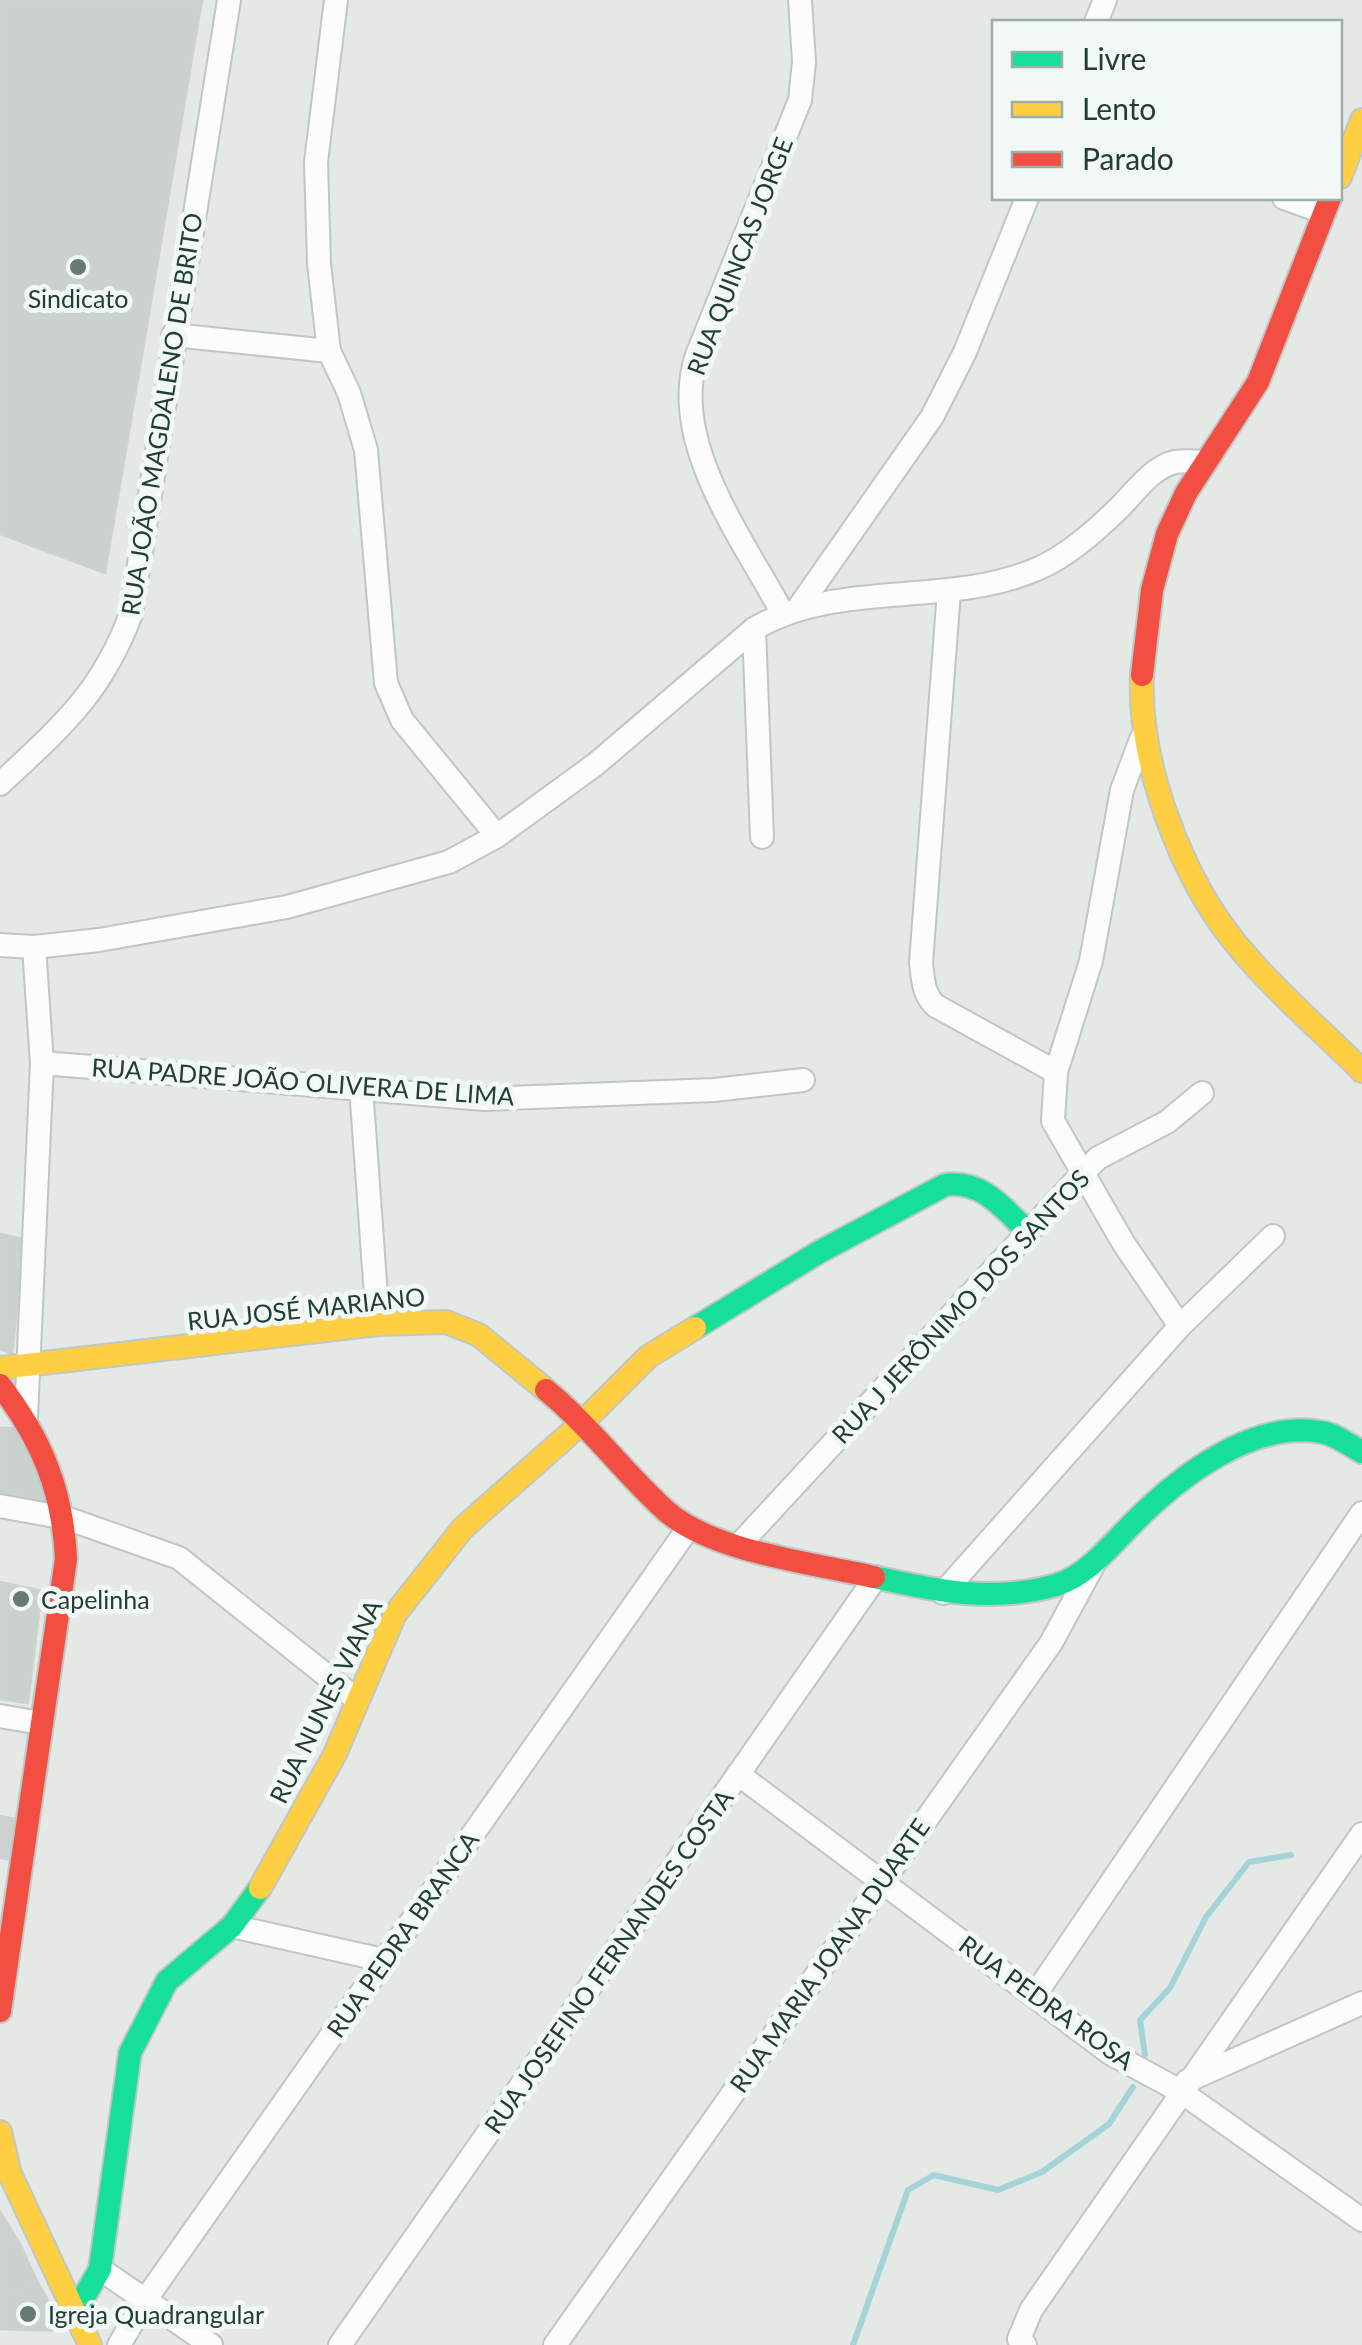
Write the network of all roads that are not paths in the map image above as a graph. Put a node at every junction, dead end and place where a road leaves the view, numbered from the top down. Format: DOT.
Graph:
graph roads {
  1 [pos="229,0"];
  2 [pos="336,0"];
  3 [pos="800,0"];
  4 [pos="1362,120"];
  5 [pos="1349,168"];
  6 [pos="1026,200"];
  7 [pos="1296,200"];
  8 [pos="1327,205"];
  9 [pos="173,336"];
  10 [pos="329,351"];
  11 [pos="1206,462"];
  12 [pos="949,591"];
  13 [pos="790,610"];
  14 [pos="754,630"];
  15 [pos="1142,737"];
  16 [pos="0,784"];
  17 [pos="497,836"];
  18 [pos="762,836"];
  19 [pos="0,944"];
  20 [pos="34,947"];
  21 [pos="42,1063"];
  22 [pos="1362,1071"];
  23 [pos="1056,1072"];
  24 [pos="803,1080"];
  25 [pos="361,1086"];
  26 [pos="1202,1093"];
  27 [pos="1082,1174"];
  28 [pos="1029,1233"];
  29 [pos="1273,1236"];
  30 [pos="378,1324"];
  31 [pos="1180,1326"];
  32 [pos="28,1367"];
  33 [pos="0,1368"];
  34 [pos="0,1385"];
  35 [pos="26,1417"];
  36 [pos="584,1421"];
  37 [pos="1362,1452"];
  38 [pos="0,1506"];
  39 [pos="1362,1513"];
  40 [pos="66,1518"];
  41 [pos="689,1527"];
  42 [pos="739,1545"];
  43 [pos="1096,1560"];
  44 [pos="876,1577"];
  45 [pos="943,1592"];
  46 [pos="356,1699"];
  47 [pos="0,1716"];
  48 [pos="42,1723"];
  49 [pos="738,1774"];
  50 [pos="1362,1834"];
  51 [pos="881,1880"];
  52 [pos="232,1926"];
  53 [pos="384,1960"];
  54 [pos="1036,1996"];
  55 [pos="1362,2003"];
  56 [pos="0,2011"];
  57 [pos="1184,2086"];
  58 [pos="0,2132"];
  59 [pos="1362,2220"];
  60 [pos="100,2268"];
  61 [pos="146,2300"];
  62 [pos="76,2311"];
  63 [pos="90,2345"];
  64 [pos="119,2345"];
  65 [pos="211,2345"];
  66 [pos="340,2345"];
  67 [pos="555,2345"];
  68 [pos="1025,2345"];
  1 -- 9 [label="street, RUA JOÃO MAGDALENO DE BRITO"];
  2 -- 10 [label="street"];
  3 -- 13 [label="street, RUA QUINCAS JORGE"];
  4 -- 5 [label="street"];
  6 -- 13 [label="street"];
  7 -- 8 [label="street"];
  8 -- 11 [label="street"];
  9 -- 10 [label="street"];
  9 -- 16 [label="street, RUA JOÃO MAGDALENO DE BRITO"];
  10 -- 17 [label="street"];
  11 -- 12 [label="street"];
  11 -- 15 [label="street"];
  12 -- 13 [label="street"];
  12 -- 23 [label="street"];
  13 -- 14 [label="street"];
  14 -- 17 [label="street"];
  14 -- 18 [label="street"];
  15 -- 22 [label="street"];
  15 -- 23 [label="street"];
  17 -- 20 [label="street"];
  19 -- 20 [label="street"];
  20 -- 21 [label="street"];
  21 -- 25 [label="street, RUA PADRE JOÃO OLIVERA DE LIMA"];
  21 -- 32 [label="street"];
  23 -- 27 [label="street"];
  24 -- 25 [label="street, RUA PADRE JOÃO OLIVERA DE LIMA"];
  25 -- 30 [label="street"];
  26 -- 27 [label="street, RUA J JERÔNIMO DOS SANTOS"];
  27 -- 28 [label="street, RUA J JERÔNIMO DOS SANTOS"];
  27 -- 31 [label="street"];
  28 -- 36 [label="street, RUA NUNES VIANA"];
  28 -- 42 [label="street, RUA J JERÔNIMO DOS SANTOS"];
  29 -- 31 [label="street"];
  30 -- 32 [label="street, RUA JOSÉ MARIANO"];
  30 -- 36 [label="street, RUA JOSÉ MARIANO"];
  31 -- 45 [label="street"];
  32 -- 33 [label="street, RUA JOSÉ MARIANO"];
  32 -- 35 [label="street"];
  34 -- 35 [label="street"];
  35 -- 40 [label="street"];
  36 -- 41 [label="street, RUA JOSÉ MARIANO"];
  36 -- 46 [label="street, RUA NUNES VIANA"];
  37 -- 43 [label="street"];
  38 -- 40 [label="street"];
  39 -- 54 [label="street"];
  40 -- 46 [label="street"];
  40 -- 48 [label="street"];
  41 -- 42 [label="street"];
  41 -- 53 [label="street, RUA PEDRA BRANCA"];
  42 -- 44 [label="street"];
  43 -- 45 [label="street"];
  43 -- 51 [label="street, RUA MARIA JOANA DUARTE"];
  44 -- 45 [label="street"];
  44 -- 49 [label="street, RUA JOSEFINO FERNANDES COSTA"];
  46 -- 52 [label="street, RUA NUNES VIANA"];
  47 -- 48 [label="street"];
  48 -- 56 [label="street"];
  49 -- 51 [label="street, RUA PEDRA ROSA"];
  49 -- 66 [label="street, RUA JOSEFINO FERNANDES COSTA"];
  50 -- 57 [label="street"];
  51 -- 54 [label="street, RUA PEDRA ROSA"];
  51 -- 67 [label="street, RUA MARIA JOANA DUARTE"];
  52 -- 53 [label="street"];
  52 -- 60 [label="street, RUA NUNES VIANA"];
  53 -- 61 [label="street, RUA PEDRA BRANCA"];
  54 -- 57 [label="street, RUA PEDRA ROSA"];
  55 -- 57 [label="street"];
  57 -- 59 [label="street, RUA PEDRA ROSA"];
  57 -- 68 [label="street"];
  58 -- 62 [label="street"];
  60 -- 61 [label="street"];
  60 -- 62 [label="street, RUA NUNES VIANA"];
  61 -- 64 [label="street, RUA PEDRA BRANCA"];
  61 -- 65 [label="street"];
  62 -- 63 [label="street"];
}
